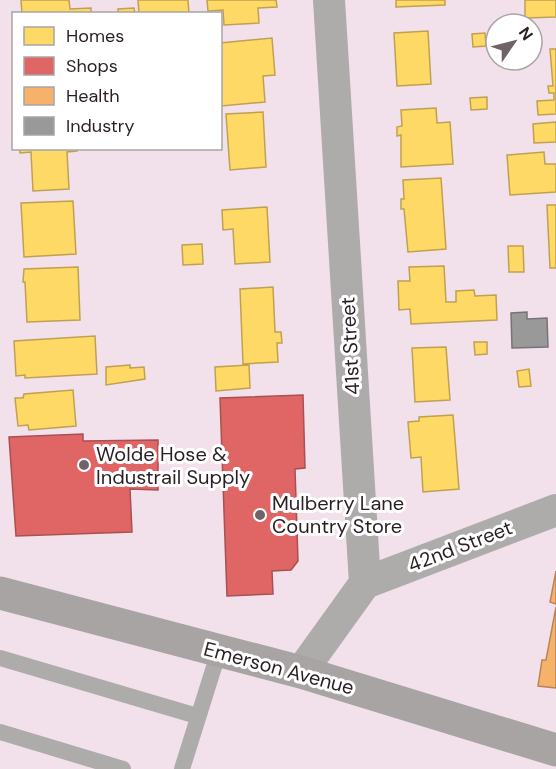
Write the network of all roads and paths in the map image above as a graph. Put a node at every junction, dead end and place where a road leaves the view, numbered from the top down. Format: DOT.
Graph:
graph roads {
  1 [pos="329,0"];
  2 [pos="556,510"];
  3 [pos="365,583"];
  4 [pos="0,593"];
  5 [pos="219,651"];
  6 [pos="0,658"];
  7 [pos="301,672"];
  8 [pos="197,716"];
  9 [pos="0,732"];
  10 [pos="556,750"];
  11 [pos="123,769"];
  12 [pos="182,769"];
  1 -- 3 [label="street, 41st Street"];
  2 -- 3 [label="street, 42nd Street"];
  3 -- 7 [label="street"];
  4 -- 5 [label="main road, Emerson Avenue"];
  5 -- 7 [label="main road, Emerson Avenue"];
  5 -- 8 [label="lane"];
  6 -- 8 [label="lane"];
  7 -- 10 [label="main road, Emerson Avenue"];
  8 -- 12 [label="lane"];
  9 -- 11 [label="lane"];
}
